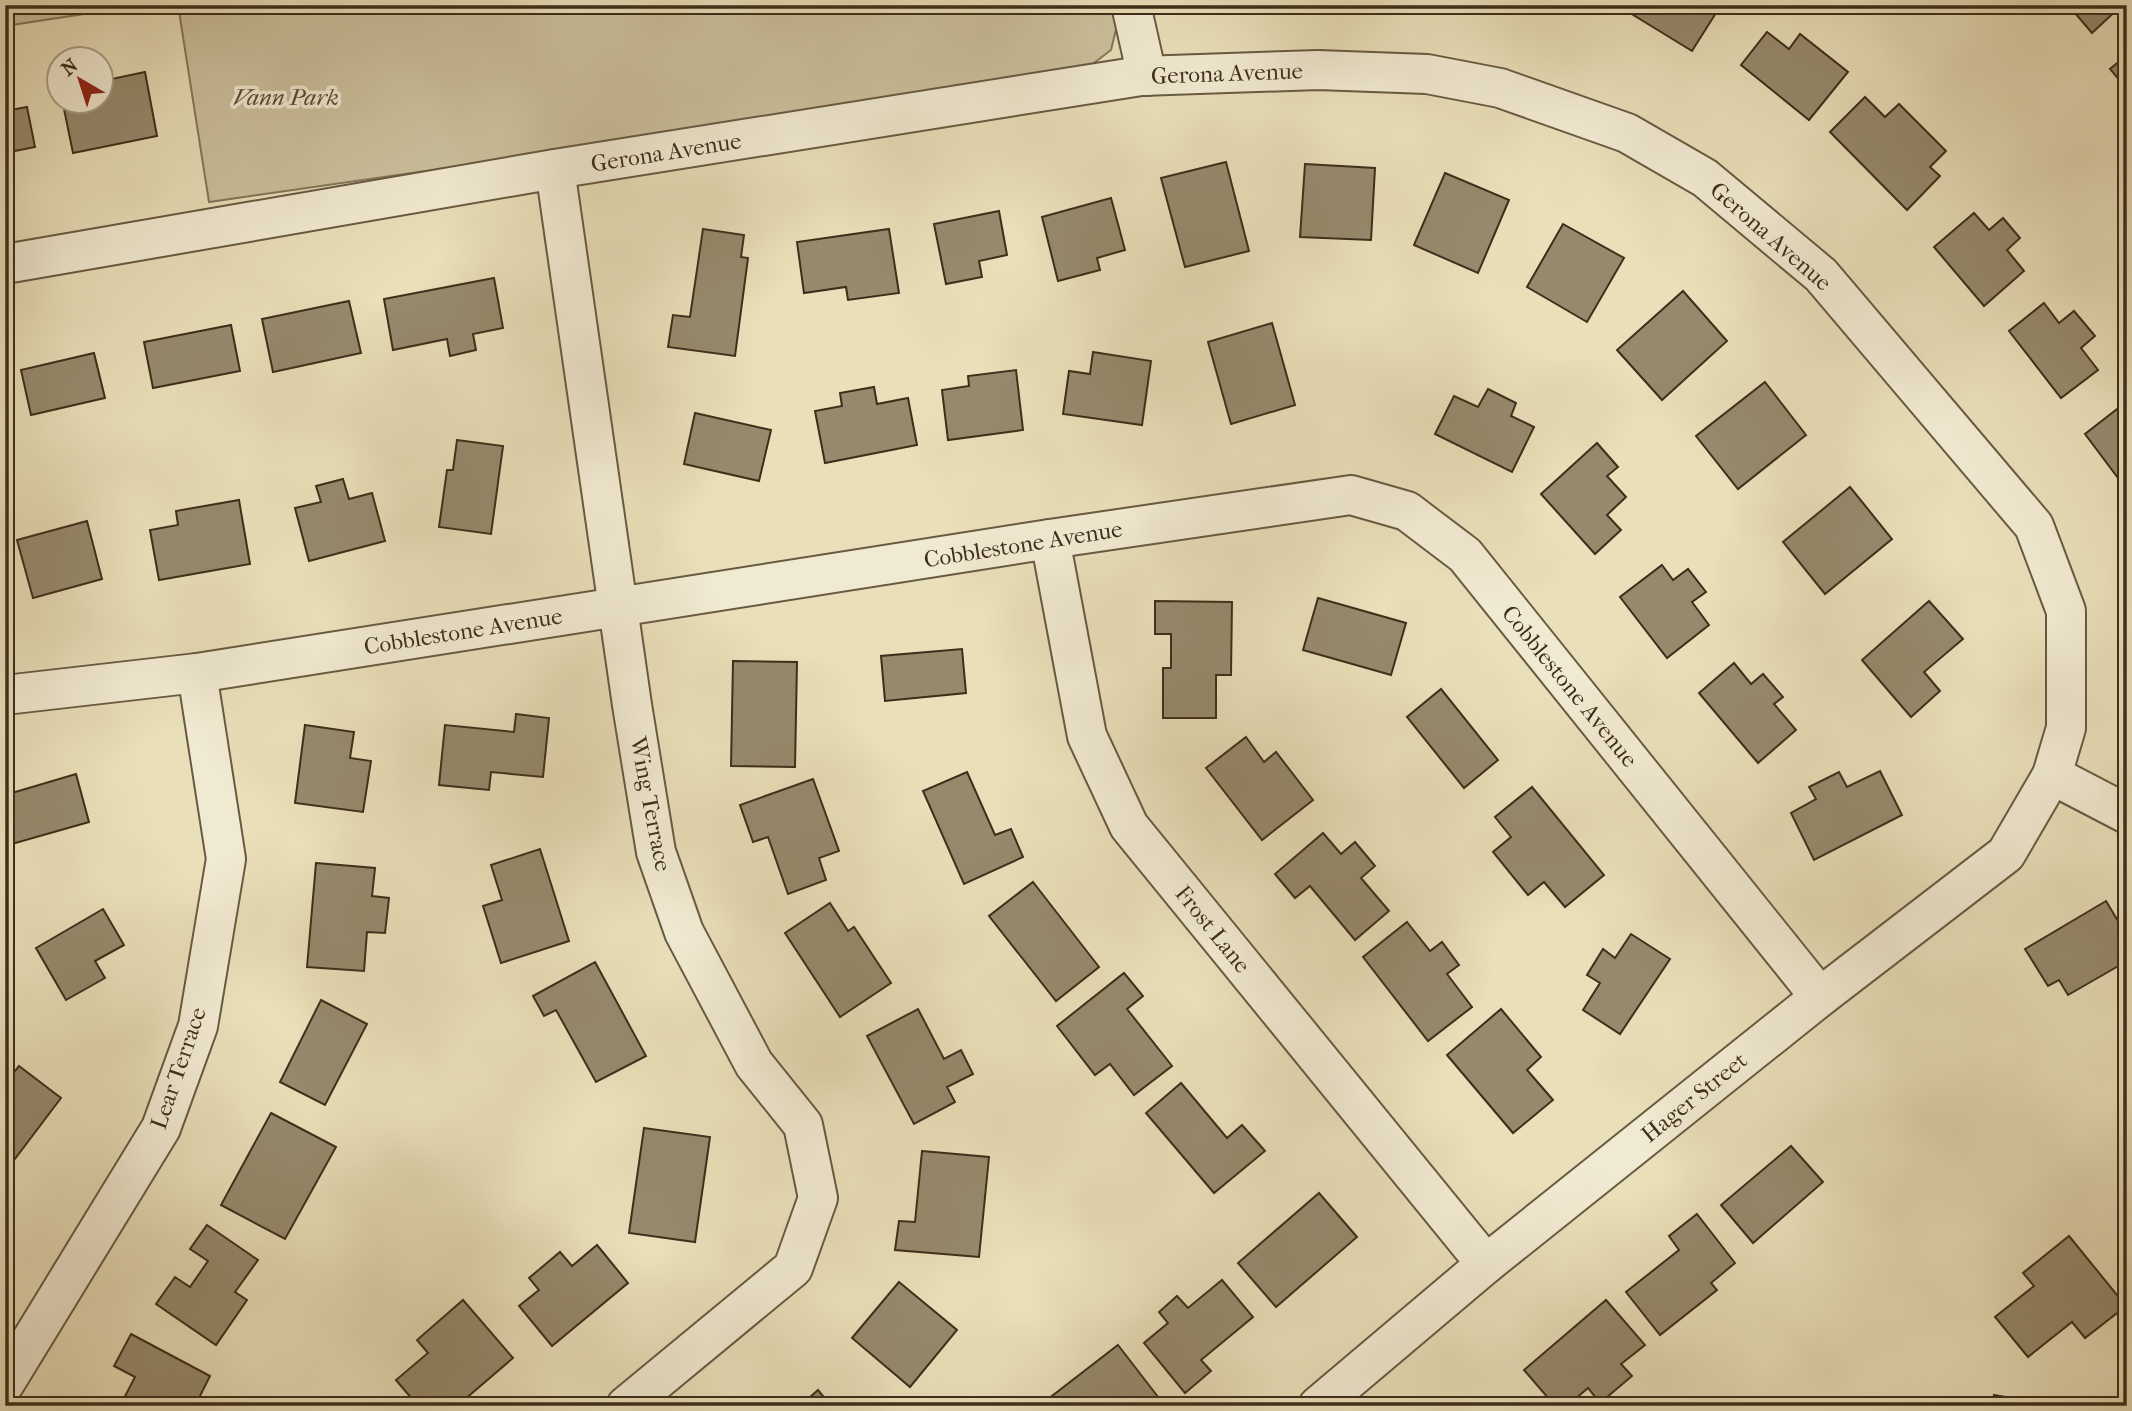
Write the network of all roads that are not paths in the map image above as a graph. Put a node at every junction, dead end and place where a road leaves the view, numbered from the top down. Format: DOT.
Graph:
graph roads {
  1 [pos="1131,5"];
  2 [pos="1147,76"];
  3 [pos="555,169"];
  4 [pos="5,264"];
  5 [pos="1050,539"];
  6 [pos="618,606"];
  7 [pos="197,673"];
  8 [pos="5,695"];
  9 [pos="2052,775"];
  10 [pos="2127,814"];
  11 [pos="1820,997"];
  12 [pos="1486,1264"];
  13 [pos="5,1383"];
  14 [pos="626,1406"];
  15 [pos="1318,1406"];
  1 -- 2 [label="street"];
  2 -- 3 [label="street, Gerona Avenue"];
  2 -- 9 [label="street, Gerona Avenue"];
  3 -- 4 [label="street, Gerona Avenue"];
  3 -- 6 [label="street, Wing Terrace"];
  5 -- 6 [label="street, Cobblestone Avenue"];
  5 -- 11 [label="street, Cobblestone Avenue"];
  5 -- 12 [label="street, Frost Lane"];
  6 -- 7 [label="street, Cobblestone Avenue"];
  6 -- 14 [label="street, Wing Terrace"];
  7 -- 8 [label="street, Cobblestone Avenue"];
  7 -- 13 [label="street, Lear Terrace"];
  9 -- 10 [label="street"];
  9 -- 11 [label="street, Hager Street"];
  11 -- 12 [label="street, Hager Street"];
  12 -- 15 [label="street, Hager Street"];
}
